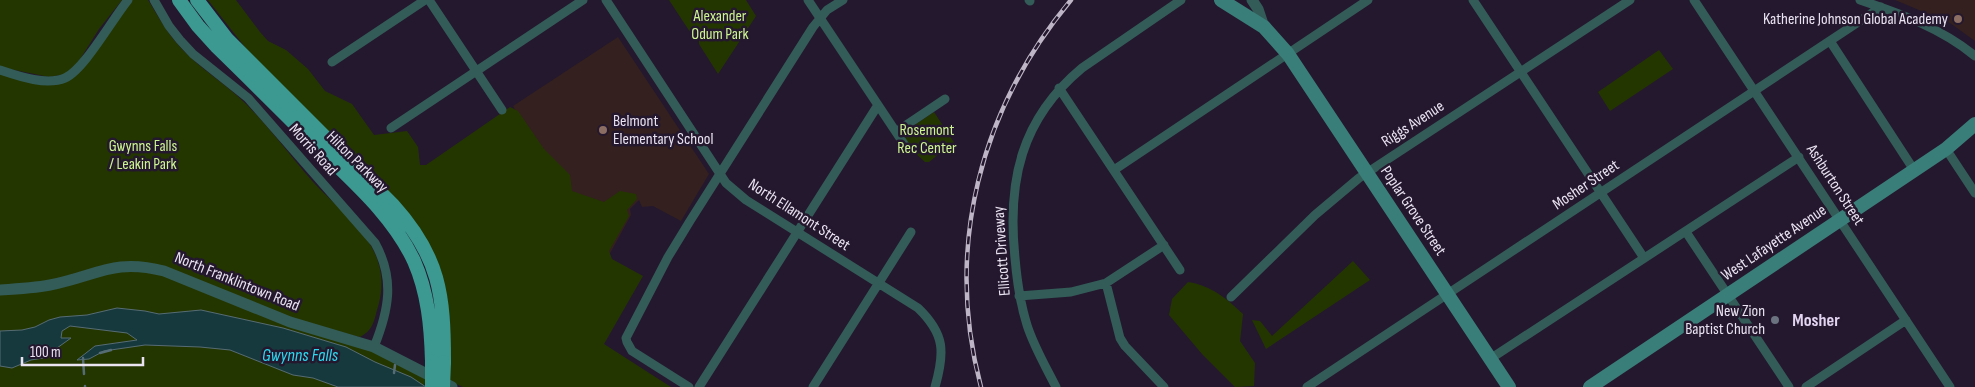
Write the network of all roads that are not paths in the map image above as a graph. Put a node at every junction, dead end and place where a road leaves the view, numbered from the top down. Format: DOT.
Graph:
graph roads {
  1 [pos="128,0"];
  2 [pos="154,0"];
  3 [pos="179,0"];
  4 [pos="197,0"];
  5 [pos="424,0"];
  6 [pos="429,0"];
  7 [pos="583,0"];
  8 [pos="606,0"];
  9 [pos="808,0"];
  10 [pos="843,0"];
  11 [pos="1181,0"];
  12 [pos="1221,0"];
  13 [pos="1252,0"];
  14 [pos="1473,0"];
  15 [pos="1630,0"];
  16 [pos="1694,0"];
  17 [pos="1860,0"];
  18 [pos="1364,1"];
  19 [pos="1236,4"];
  20 [pos="1881,7"];
  21 [pos="820,18"];
  22 [pos="1264,27"];
  23 [pos="1830,41"];
  24 [pos="1288,54"];
  25 [pos="1975,56"];
  26 [pos="332,62"];
  27 [pos="0,70"];
  28 [pos="476,71"];
  29 [pos="1521,72"];
  30 [pos="1059,88"];
  31 [pos="1755,91"];
  32 [pos="945,99"];
  33 [pos="878,105"];
  34 [pos="502,110"];
  35 [pos="1975,124"];
  36 [pos="391,128"];
  37 [pos="896,132"];
  38 [pos="1946,148"];
  39 [pos="908,150"];
  40 [pos="1799,157"];
  41 [pos="1114,170"];
  42 [pos="1914,170"];
  43 [pos="1367,173"];
  44 [pos="720,174"];
  45 [pos="1601,192"];
  46 [pos="1975,193"];
  47 [pos="1840,220"];
  48 [pos="911,232"];
  49 [pos="1686,232"];
  50 [pos="797,233"];
  51 [pos="1164,245"];
  52 [pos="1644,258"];
  53 [pos="1180,270"];
  54 [pos="1106,282"];
  55 [pos="878,284"];
  56 [pos="0,290"];
  57 [pos="1447,294"];
  58 [pos="1728,294"];
  59 [pos="1019,296"];
  60 [pos="1231,296"];
  61 [pos="1906,320"];
  62 [pos="374,347"];
  63 [pos="1490,359"];
  64 [pos="438,361"];
  65 [pos="432,387"];
  66 [pos="444,387"];
  67 [pos="452,387"];
  68 [pos="689,387"];
  69 [pos="699,387"];
  70 [pos="813,387"];
  71 [pos="935,387"];
  72 [pos="1056,387"];
  73 [pos="1164,387"];
  74 [pos="1307,387"];
  75 [pos="1509,387"];
  76 [pos="1590,387"];
  77 [pos="1789,387"];
  78 [pos="1806,387"];
  79 [pos="1950,387"];
  1 -- 27 [label="street"];
  2 -- 62 [label="street, Morris Road"];
  3 -- 64 [label="main road, Hilton Parkway"];
  4 -- 64 [label="main road, Hilton Parkway"];
  5 -- 26 [label="street"];
  6 -- 28 [label="street"];
  7 -- 28 [label="street"];
  8 -- 44 [label="street, North Ellamont Street"];
  9 -- 21 [label="street"];
  10 -- 21 [label="street"];
  11 -- 30 [label="street, Ellicott Driveway"];
  12 -- 19 [label="main road, Poplar Grove Street"];
  13 -- 22 [label="street"];
  14 -- 29 [label="street"];
  15 -- 29 [label="street, Riggs Avenue"];
  16 -- 31 [label="street, Ashburton Street"];
  17 -- 20 [label="street"];
  18 -- 24 [label="street"];
  19 -- 22 [label="main road, Poplar Grove Street"];
  20 -- 23 [label="street, Mosher Street"];
  20 -- 25 [label="street"];
  21 -- 33 [label="street"];
  21 -- 44 [label="street"];
  22 -- 24 [label="main road, Poplar Grove Street"];
  23 -- 31 [label="street, Mosher Street"];
  23 -- 42 [label="street"];
  24 -- 41 [label="street"];
  24 -- 43 [label="main road, Poplar Grove Street"];
  28 -- 34 [label="street"];
  28 -- 36 [label="street"];
  29 -- 43 [label="street, Riggs Avenue"];
  29 -- 45 [label="street"];
  30 -- 41 [label="street"];
  30 -- 59 [label="street, Ellicott Driveway"];
  31 -- 40 [label="street, Ashburton Street"];
  31 -- 45 [label="street, Mosher Street"];
  32 -- 37 [label="street"];
  33 -- 37 [label="street"];
  33 -- 50 [label="street"];
  35 -- 38 [label="main road, West Lafayette Avenue"];
  37 -- 39 [label="street"];
  38 -- 42 [label="main road, West Lafayette Avenue"];
  38 -- 46 [label="street"];
  40 -- 47 [label="street, Ashburton Street"];
  40 -- 49 [label="street"];
  41 -- 51 [label="street"];
  42 -- 47 [label="main road, West Lafayette Avenue"];
  43 -- 57 [label="main road, Poplar Grove Street"];
  43 -- 60 [label="street, Riggs Avenue"];
  44 -- 50 [label="street, North Ellamont Street"];
  44 -- 68 [label="street"];
  45 -- 52 [label="street"];
  45 -- 57 [label="street, Mosher Street"];
  47 -- 58 [label="main road, West Lafayette Avenue"];
  47 -- 61 [label="street, Ashburton Street"];
  48 -- 55 [label="street"];
  49 -- 52 [label="street"];
  49 -- 58 [label="street"];
  50 -- 55 [label="street, North Ellamont Street"];
  50 -- 69 [label="street"];
  51 -- 53 [label="street"];
  51 -- 54 [label="street"];
  52 -- 63 [label="street"];
  54 -- 59 [label="street"];
  54 -- 73 [label="street"];
  55 -- 70 [label="street"];
  55 -- 71 [label="street, North Ellamont Street"];
  56 -- 62 [label="street, North Franklintown Road"];
  57 -- 63 [label="main road, Poplar Grove Street"];
  57 -- 74 [label="street, Mosher Street"];
  58 -- 76 [label="main road, West Lafayette Avenue"];
  58 -- 77 [label="street"];
  59 -- 72 [label="street, Ellicott Driveway"];
  61 -- 78 [label="street"];
  61 -- 79 [label="street, Ashburton Street"];
  62 -- 67 [label="street, North Franklintown Road"];
  63 -- 75 [label="main road, Poplar Grove Street"];
  64 -- 65 [label="main road, Hilton Parkway, bridge"];
  64 -- 66 [label="main road, Hilton Parkway, bridge"];
}
